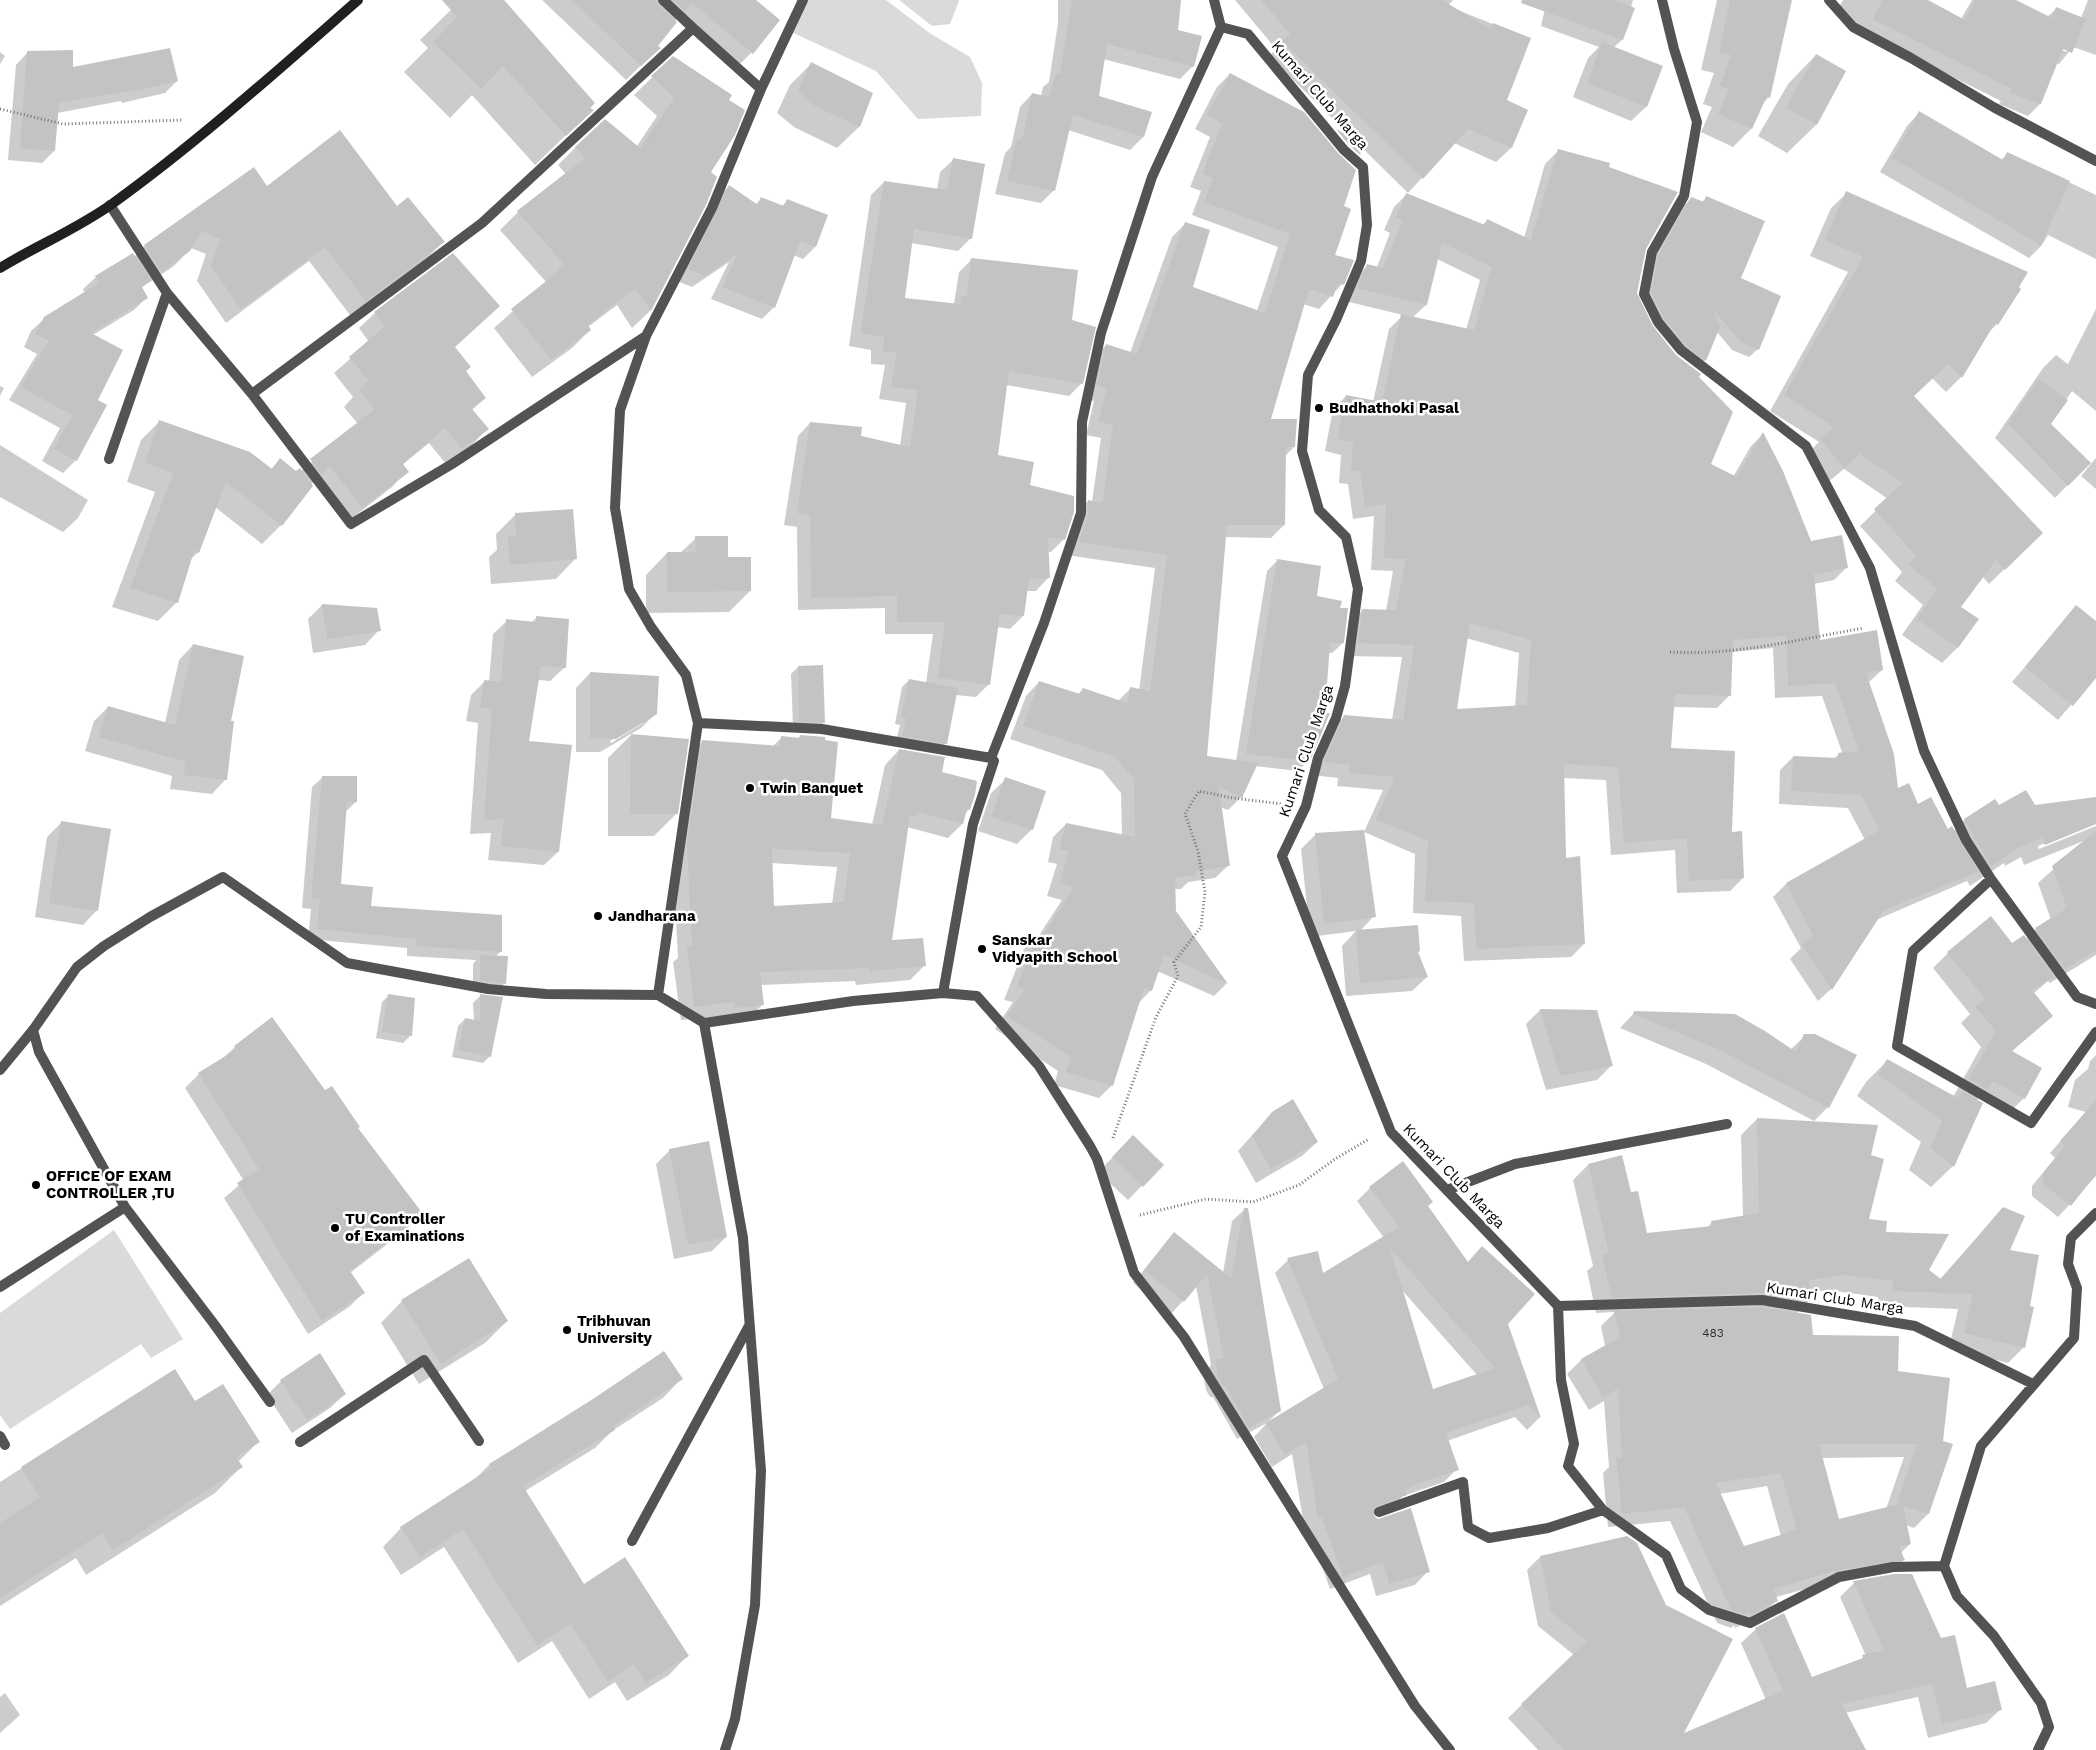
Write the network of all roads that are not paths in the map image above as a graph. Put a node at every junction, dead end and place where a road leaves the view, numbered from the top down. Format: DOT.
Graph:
graph roads {
  1 [pos="358,0"];
  2 [pos="663,0"];
  3 [pos="803,0"];
  4 [pos="1214,0"];
  5 [pos="1662,0"];
  6 [pos="1829,0"];
  7 [pos="693,28"];
  8 [pos="1221,28"];
  9 [pos="761,88"];
  10 [pos="2096,161"];
  11 [pos="110,205"];
  12 [pos="0,268"];
  13 [pos="166,292"];
  14 [pos="646,336"];
  15 [pos="252,394"];
  16 [pos="109,460"];
  17 [pos="698,723"];
  18 [pos="991,758"];
  19 [pos="1991,879"];
  20 [pos="943,992"];
  21 [pos="658,995"];
  22 [pos="2096,1004"];
  23 [pos="704,1023"];
  24 [pos="33,1030"];
  25 [pos="2096,1032"];
  26 [pos="0,1070"];
  27 [pos="1727,1124"];
  28 [pos="1447,1190"];
  29 [pos="125,1207"];
  30 [pos="2096,1213"];
  31 [pos="0,1287"];
  32 [pos="1558,1306"];
  33 [pos="749,1325"];
  34 [pos="2033,1384"];
  35 [pos="270,1402"];
  36 [pos="479,1441"];
  37 [pos="300,1442"];
  38 [pos="1603,1510"];
  39 [pos="1379,1512"];
  40 [pos="632,1541"];
  41 [pos="1944,1566"];
  42 [pos="725,1750"];
  43 [pos="1450,1750"];
  44 [pos="2038,1750"];
  1 -- 11 [label="main road"];
  2 -- 7 [label="street"];
  3 -- 9 [label="street"];
  4 -- 8 [label="street"];
  5 -- 19 [label="street"];
  6 -- 10 [label="street"];
  7 -- 9 [label="street"];
  7 -- 15 [label="street"];
  8 -- 18 [label="street"];
  8 -- 28 [label="street, Kumari Club Marga"];
  9 -- 14 [label="street"];
  11 -- 12 [label="main road"];
  11 -- 13 [label="street"];
  13 -- 15 [label="street"];
  13 -- 16 [label="street"];
  14 -- 15 [label="street"];
  14 -- 17 [label="street"];
  17 -- 18 [label="street"];
  17 -- 21 [label="street"];
  18 -- 20 [label="street"];
  19 -- 22 [label="street"];
  19 -- 25 [label="street"];
  20 -- 23 [label="street"];
  20 -- 43 [label="street"];
  21 -- 23 [label="street"];
  21 -- 24 [label="street"];
  23 -- 33 [label="street"];
  24 -- 26 [label="street"];
  24 -- 29 [label="street"];
  27 -- 28 [label="street"];
  28 -- 32 [label="street, Kumari Club Marga"];
  29 -- 31 [label="street"];
  29 -- 35 [label="street"];
  30 -- 34 [label="street"];
  32 -- 34 [label="street, Kumari Club Marga"];
  32 -- 38 [label="street"];
  33 -- 40 [label="street"];
  33 -- 42 [label="street"];
  34 -- 41 [label="street"];
  36 -- 37 [label="street"];
  38 -- 39 [label="street"];
  38 -- 41 [label="street"];
  41 -- 44 [label="street"];
}
